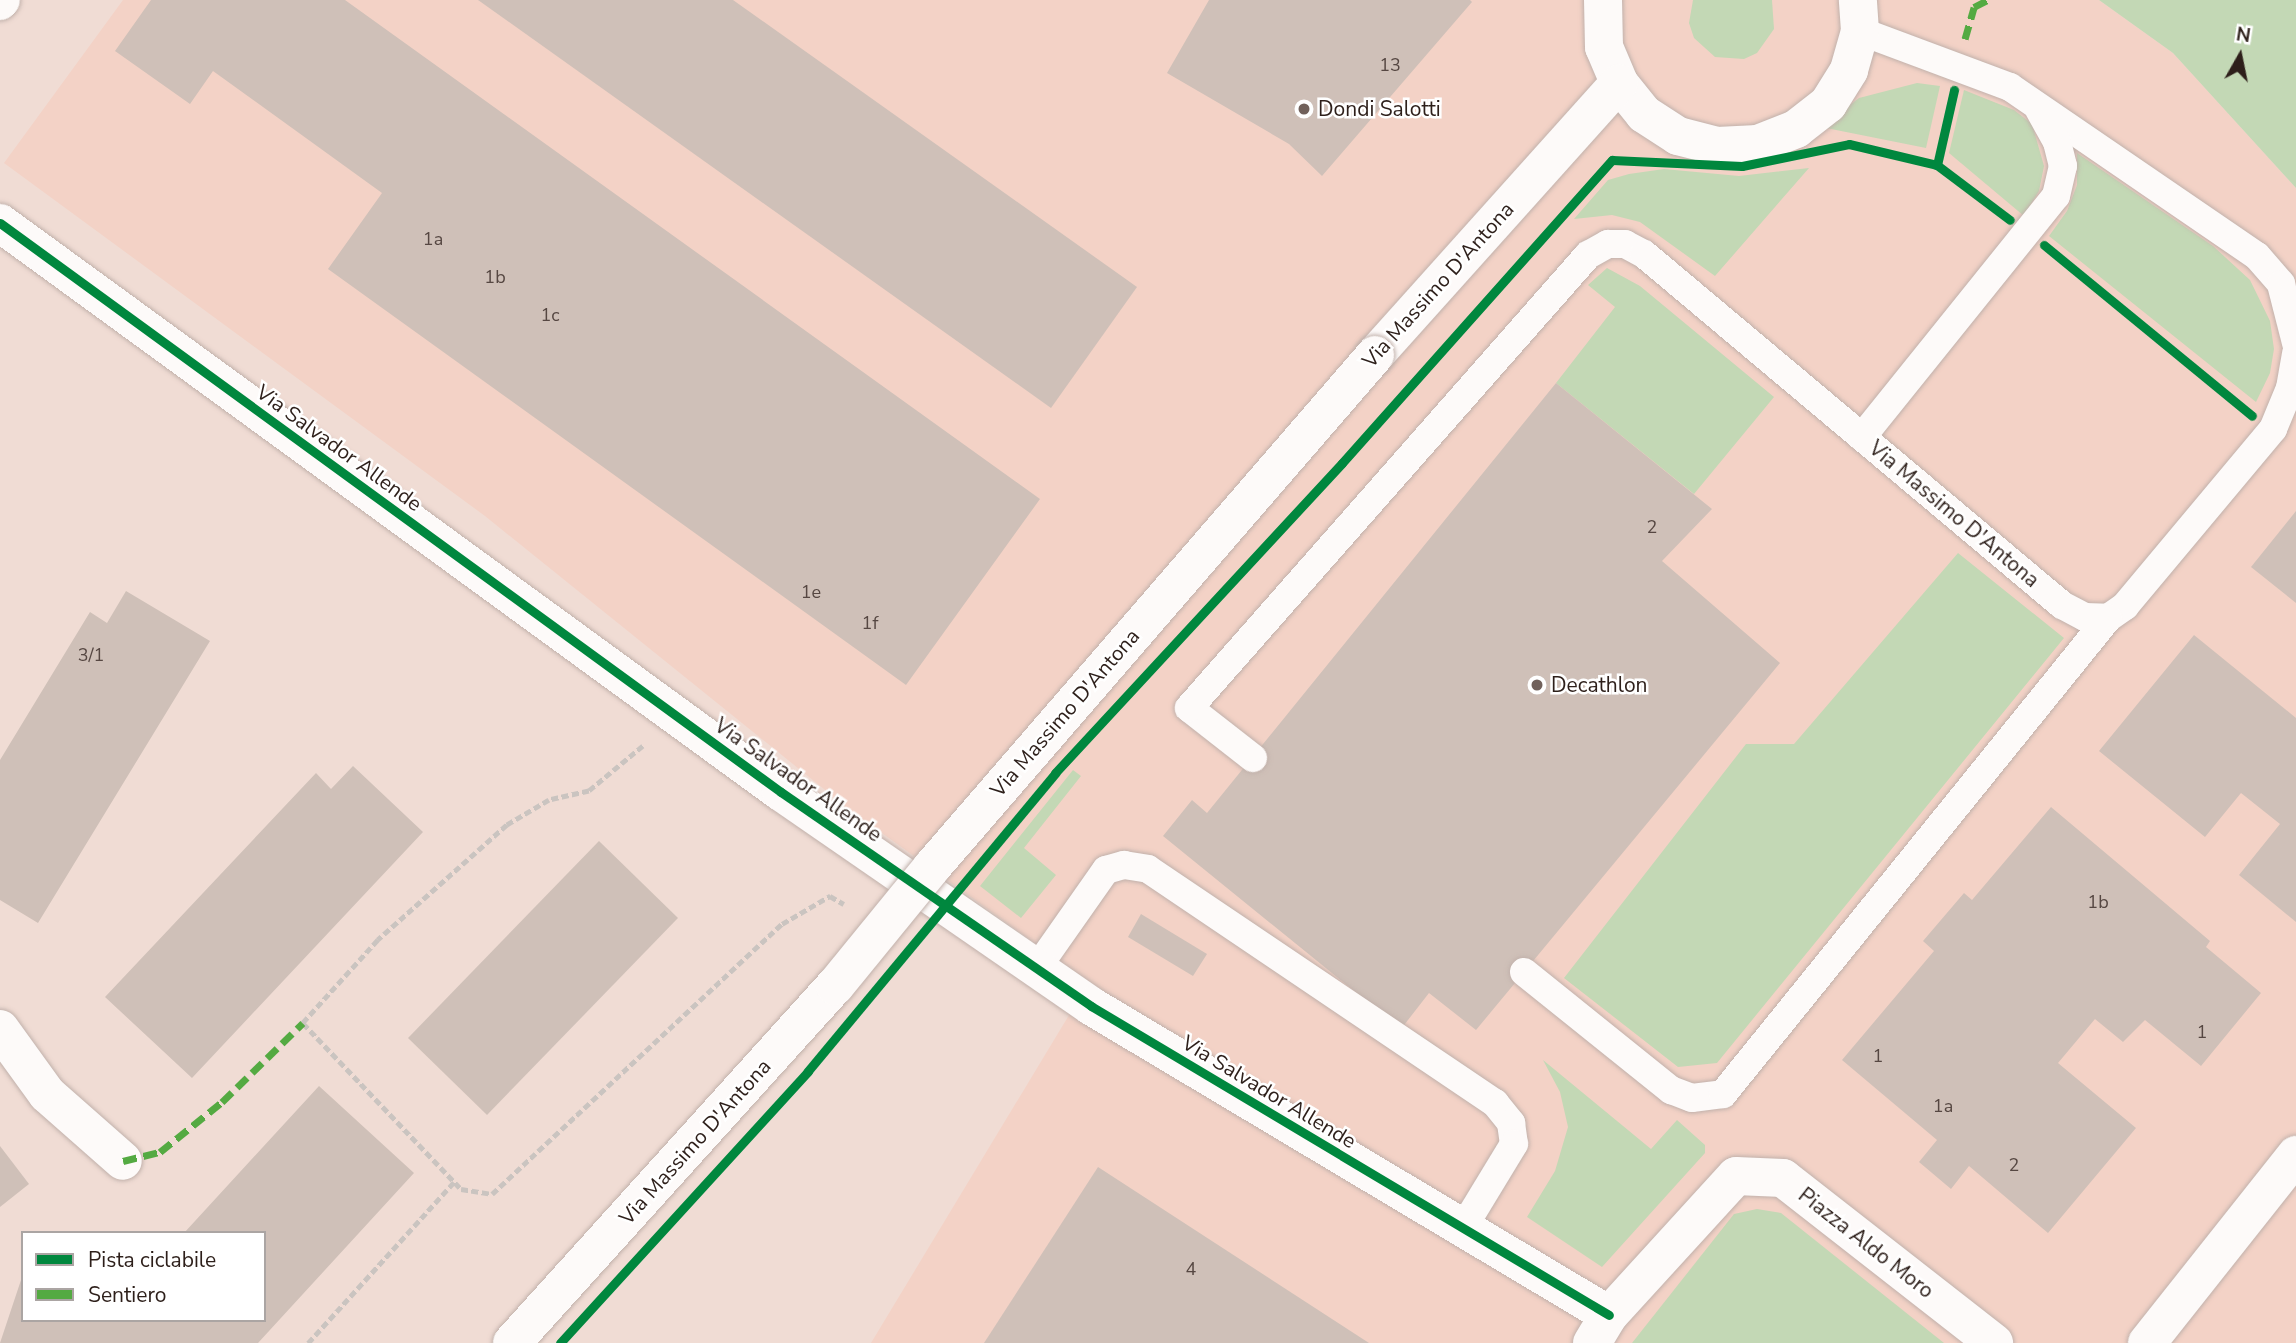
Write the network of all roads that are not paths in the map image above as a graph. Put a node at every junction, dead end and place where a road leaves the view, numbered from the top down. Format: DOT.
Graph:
graph roads {
  1 [pos="1603,0"];
  2 [pos="1859,15"];
  3 [pos="1619,83"];
  4 [pos="2036,104"];
  5 [pos="0,223"];
  6 [pos="2296,343"];
  7 [pos="2296,354"];
  8 [pos="1862,436"];
  9 [pos="2108,618"];
  10 [pos="1253,758"];
  11 [pos="1037,968"];
  12 [pos="1524,972"];
  13 [pos="0,1029"];
  14 [pos="2296,1155"];
  15 [pos="123,1161"];
  16 [pos="1463,1228"];
  17 [pos="1601,1329"];
  18 [pos="512,1343"];
  19 [pos="1994,1343"];
  20 [pos="2147,1343"];
  1 -- 3 [label="street"];
  2 -- 3 [label="street"];
  2 -- 4 [label="lane"];
  3 -- 18 [label="street, Via Massimo D'Antona, bridge"];
  4 -- 6 [label="lane"];
  4 -- 8 [label="lane"];
  5 -- 11 [label="street, Via Salvador Allende"];
  7 -- 9 [label="lane"];
  8 -- 9 [label="lane, Via Massimo D'Antona"];
  8 -- 10 [label="lane, Via Massimo D'Antona"];
  9 -- 12 [label="lane"];
  11 -- 16 [label="street, Via Salvador Allende"];
  11 -- 16 [label="lane"];
  13 -- 15 [label="street"];
  14 -- 20 [label="street"];
  16 -- 17 [label="street, Via Salvador Allende"];
  17 -- 19 [label="street, Piazza Aldo Moro"];
}
